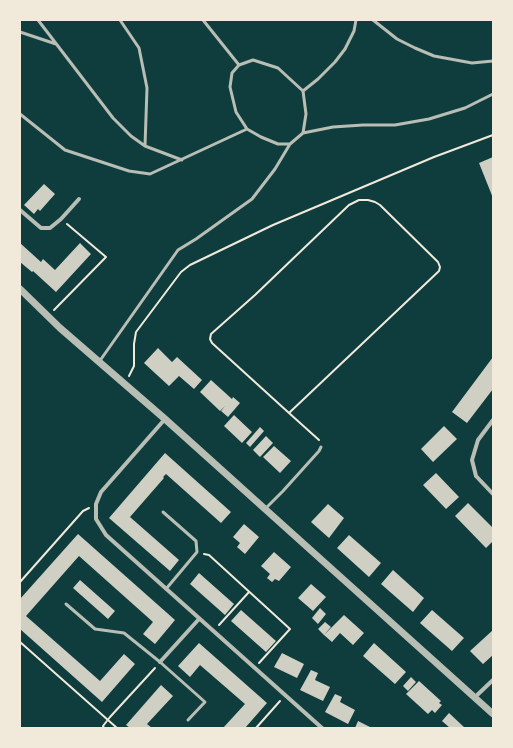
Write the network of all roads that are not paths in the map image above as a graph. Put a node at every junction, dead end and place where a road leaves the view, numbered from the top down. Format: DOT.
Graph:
graph roads {
  1 [pos="38,20"];
  2 [pos="120,20"];
  3 [pos="203,20"];
  4 [pos="356,20"];
  5 [pos="373,20"];
  6 [pos="20,32"];
  7 [pos="57,44"];
  8 [pos="493,61"];
  9 [pos="239,65"];
  10 [pos="303,91"];
  11 [pos="493,94"];
  12 [pos="20,114"];
  13 [pos="247,128"];
  14 [pos="303,133"];
  15 [pos="290,144"];
  16 [pos="145,146"];
  17 [pos="182,160"];
  18 [pos="79,199"];
  19 [pos="20,210"];
  20 [pos="20,289"];
  21 [pos="99,362"];
  22 [pos="165,419"];
  23 [pos="493,420"];
  24 [pos="321,447"];
  25 [pos="493,494"];
  26 [pos="265,509"];
  27 [pos="163,512"];
  28 [pos="166,589"];
  29 [pos="66,604"];
  30 [pos="199,619"];
  31 [pos="160,662"];
  32 [pos="493,680"];
  33 [pos="474,698"];
  34 [pos="493,714"];
  35 [pos="188,720"];
  36 [pos="322,728"];
  1 -- 7 [label="lane"];
  2 -- 16 [label="lane"];
  3 -- 9 [label="lane"];
  4 -- 10 [label="lane"];
  5 -- 8 [label="lane"];
  6 -- 7 [label="lane"];
  7 -- 16 [label="lane"];
  9 -- 10 [label="lane"];
  9 -- 13 [label="lane"];
  10 -- 14 [label="lane"];
  11 -- 14 [label="lane"];
  12 -- 17 [label="lane"];
  13 -- 15 [label="lane"];
  13 -- 17 [label="lane"];
  14 -- 15 [label="lane"];
  15 -- 21 [label="lane"];
  16 -- 17 [label="lane"];
  18 -- 19 [label="street"];
  20 -- 21 [label="street"];
  21 -- 22 [label="street"];
  22 -- 26 [label="street"];
  22 -- 28 [label="street"];
  23 -- 25 [label="street"];
  24 -- 26 [label="lane"];
  26 -- 33 [label="street"];
  27 -- 28 [label="lane"];
  28 -- 30 [label="street"];
  29 -- 31 [label="lane"];
  30 -- 31 [label="street"];
  30 -- 36 [label="street"];
  31 -- 35 [label="lane"];
  32 -- 33 [label="street"];
  33 -- 34 [label="street"];
}
